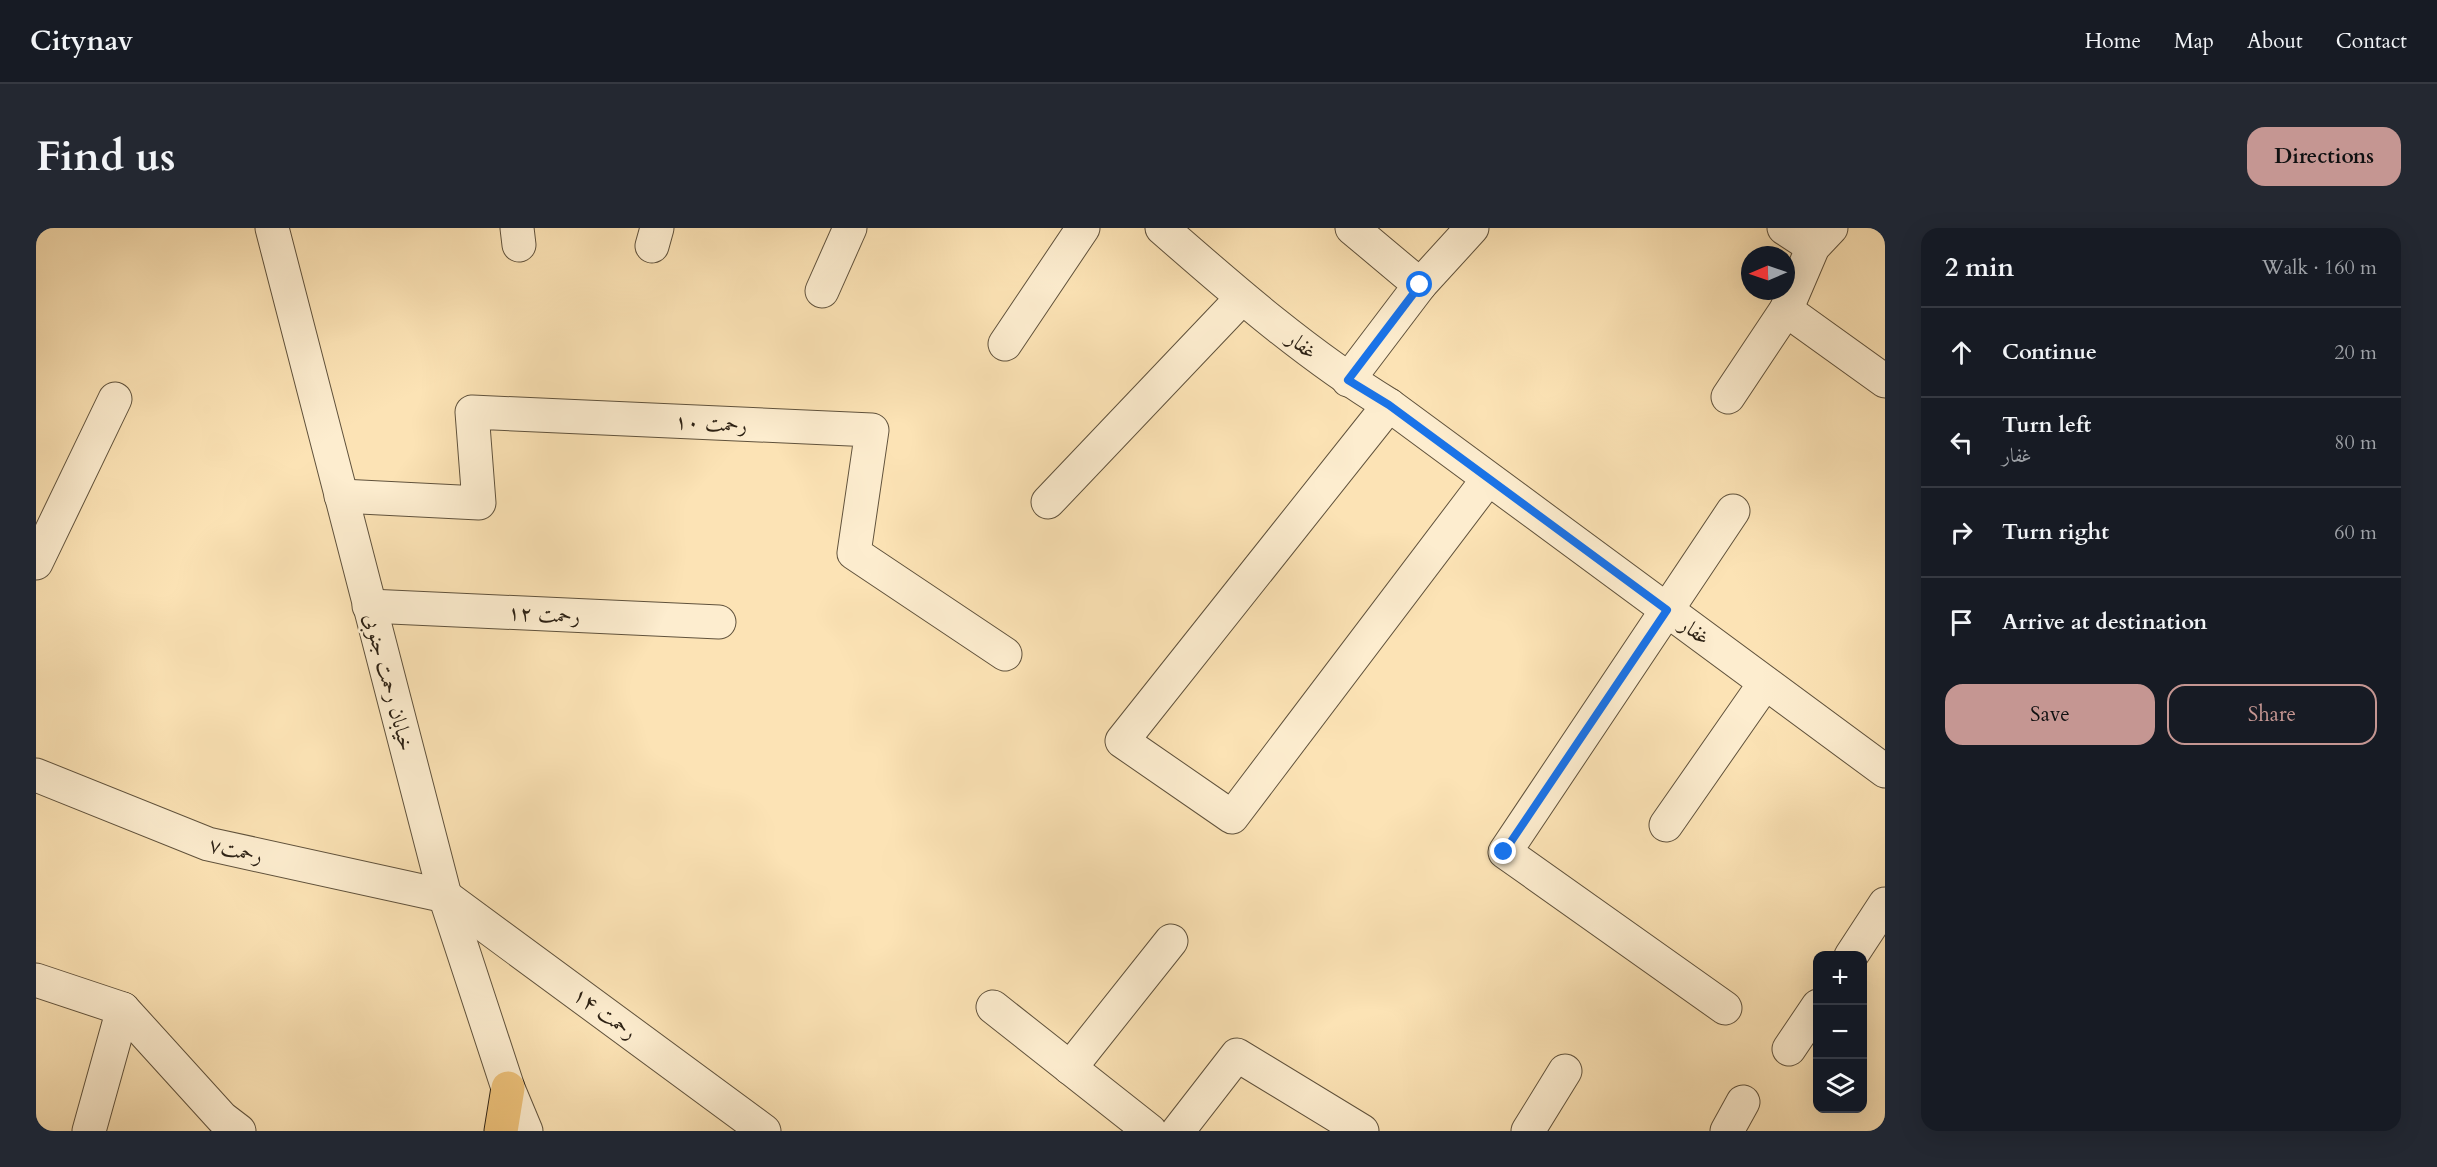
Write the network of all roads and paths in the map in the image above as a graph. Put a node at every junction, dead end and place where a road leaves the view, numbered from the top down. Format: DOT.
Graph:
graph roads {
  1 [pos="272,228"];
  2 [pos="850,228"];
  3 [pos="1083,228"];
  4 [pos="1162,228"];
  5 [pos="1352,228"];
  6 [pos="1472,228"];
  7 [pos="1784,228"];
  8 [pos="1822,238"];
  9 [pos="1420,285"];
  10 [pos="822,291"];
  11 [pos="1242,298"];
  12 [pos="1786,310"];
  13 [pos="1005,344"];
  14 [pos="1348,380"];
  15 [pos="1885,381"];
  16 [pos="1728,397"];
  17 [pos="115,399"];
  18 [pos="1389,405"];
  19 [pos="1488,479"];
  20 [pos="341,496"];
  21 [pos="1048,502"];
  22 [pos="1734,511"];
  23 [pos="36,563"];
  24 [pos="369,606"];
  25 [pos="1667,610"];
  26 [pos="719,622"];
  27 [pos="1005,654"];
  28 [pos="1765,683"];
  29 [pos="1885,771"];
  30 [pos="36,775"];
  31 [pos="1666,825"];
  32 [pos="445,896"];
  33 [pos="1885,904"];
  34 [pos="1171,941"];
  35 [pos="1854,951"];
  36 [pos="36,980"];
  37 [pos="993,1007"];
  38 [pos="1725,1008"];
  39 [pos="123,1009"];
  40 [pos="1813,1013"];
  41 [pos="1789,1049"];
  42 [pos="1070,1068"];
  43 [pos="1565,1071"];
  44 [pos="508,1088"];
  45 [pos="1743,1102"];
  46 [pos="89,1131"];
  47 [pos="239,1131"];
  48 [pos="501,1131"];
  49 [pos="526,1131"];
  50 [pos="764,1131"];
  51 [pos="1150,1131"];
  52 [pos="1178,1131"];
  53 [pos="1362,1131"];
  54 [pos="1528,1131"];
  55 [pos="1727,1131"];
  1 -- 20 [label="street, خیابان رحمت جنوبی"];
  2 -- 10 [label="street"];
  3 -- 13 [label="street"];
  4 -- 11 [label="street, غفار"];
  5 -- 9 [label="street"];
  6 -- 9 [label="street"];
  7 -- 8 [label="street"];
  8 -- 12 [label="street"];
  9 -- 14 [label="street"];
  11 -- 14 [label="street, غفار"];
  11 -- 21 [label="street"];
  12 -- 15 [label="street"];
  12 -- 16 [label="street"];
  14 -- 18 [label="street, غفار"];
  17 -- 23 [label="street"];
  18 -- 19 [label="street, غفار"];
  18 -- 19 [label="street"];
  19 -- 25 [label="street, غفار"];
  20 -- 24 [label="street, خیابان رحمت جنوبی"];
  20 -- 27 [label="street, رحمت ۱۰"];
  22 -- 25 [label="street"];
  24 -- 26 [label="street, رحمت ۱۲"];
  24 -- 32 [label="street, خیابان رحمت جنوبی"];
  25 -- 28 [label="street, غفار"];
  25 -- 38 [label="street"];
  28 -- 29 [label="street, غفار"];
  28 -- 31 [label="street"];
  30 -- 32 [label="street, رحمت۷"];
  32 -- 44 [label="street, خیابان رحمت جنوبی"];
  32 -- 50 [label="street, رحمت ۱۴"];
  33 -- 35 [label="street"];
  34 -- 42 [label="street"];
  36 -- 39 [label="street"];
  37 -- 42 [label="street"];
  39 -- 46 [label="street"];
  39 -- 47 [label="street"];
  40 -- 41 [label="street"];
  42 -- 51 [label="street"];
  43 -- 54 [label="street"];
  44 -- 48 [label="main road"];
  44 -- 49 [label="street, خیابان رحمت جنوبی"];
  45 -- 55 [label="street"];
  52 -- 53 [label="street"];
}
